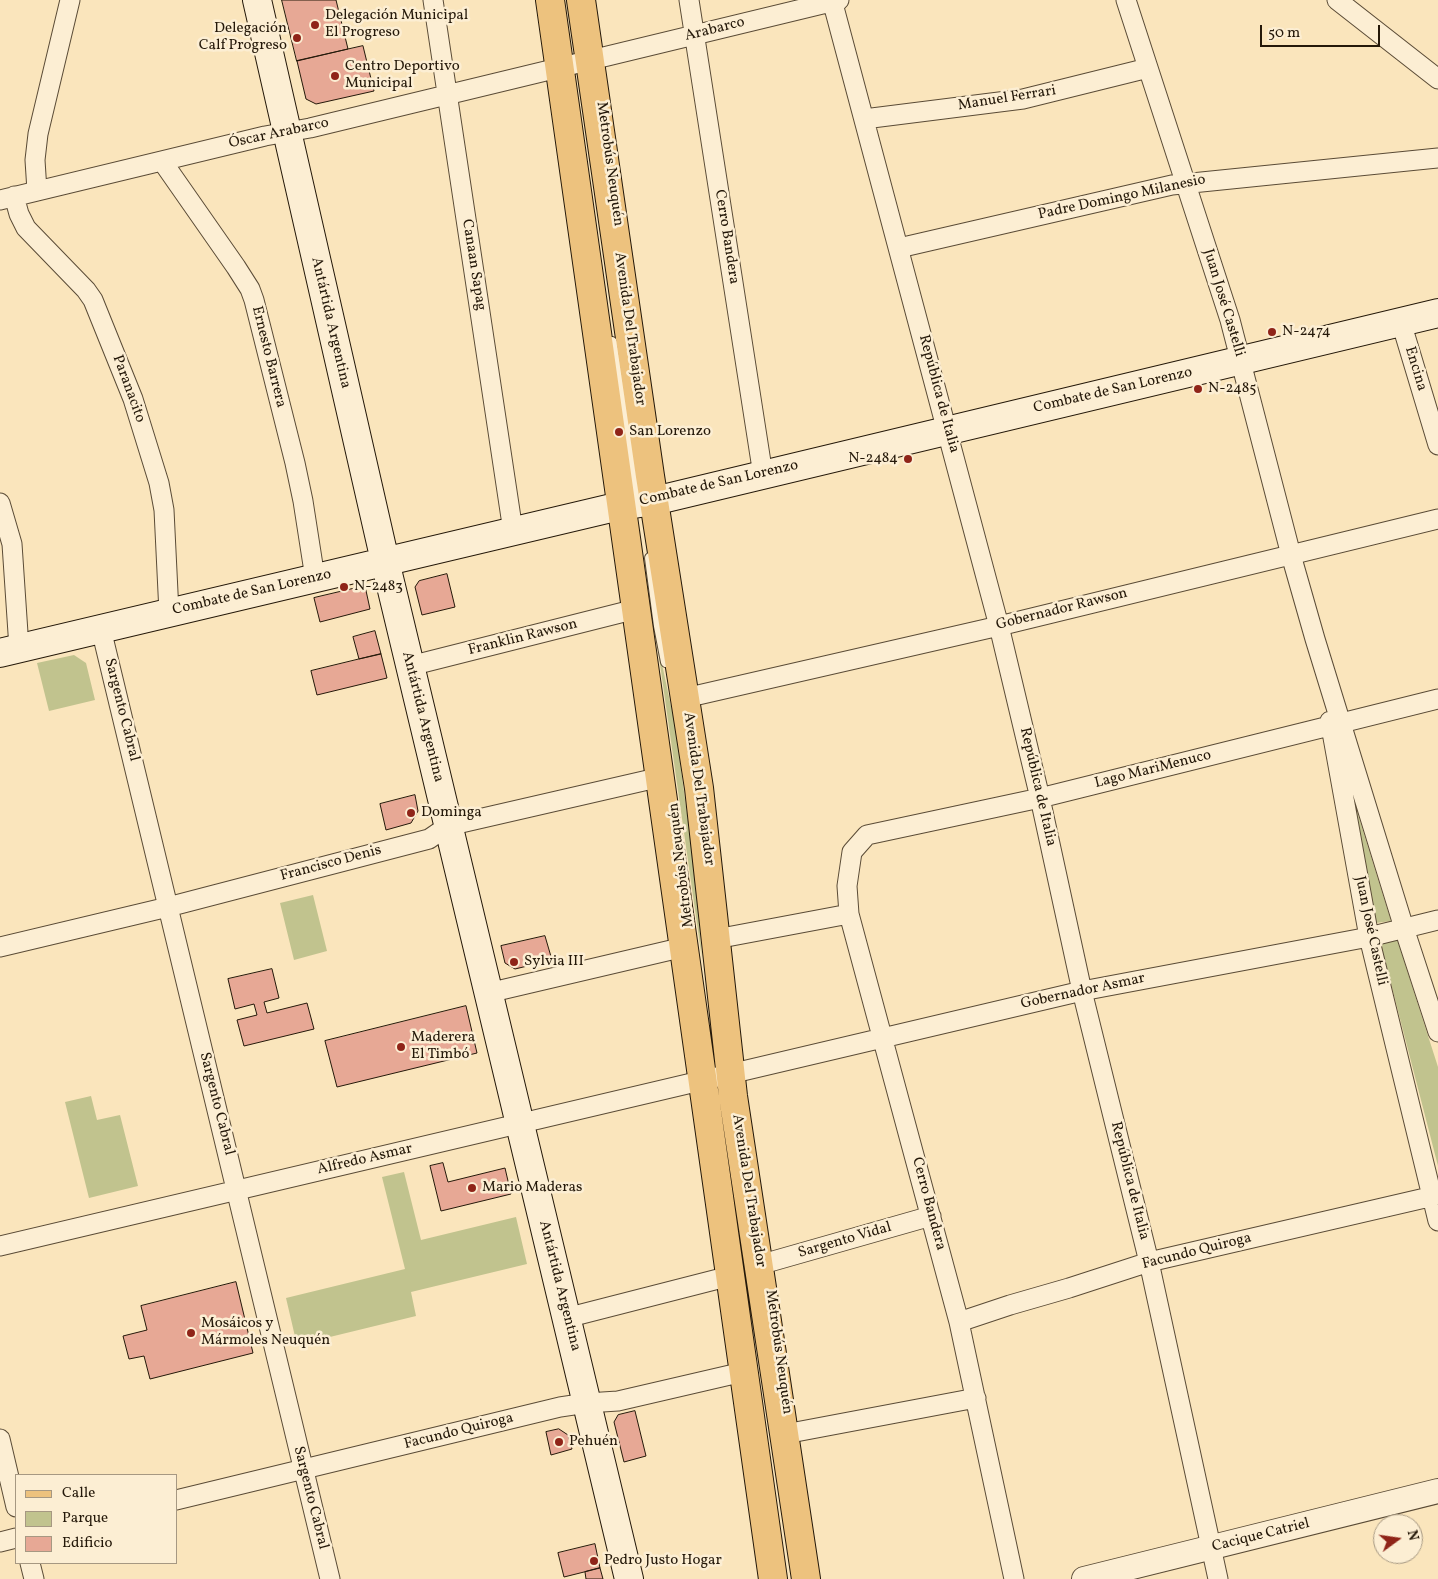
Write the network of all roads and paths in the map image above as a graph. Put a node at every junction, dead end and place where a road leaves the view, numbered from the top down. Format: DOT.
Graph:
graph roads {
  1 [pos="70,0"];
  2 [pos="256,0"];
  3 [pos="433,0"];
  4 [pos="550,0"];
  5 [pos="572,0"];
  6 [pos="582,0"];
  7 [pos="689,0"];
  8 [pos="835,0"];
  9 [pos="1126,0"];
  10 [pos="1337,0"];
  11 [pos="694,35"];
  12 [pos="574,64"];
  13 [pos="1148,68"];
  14 [pos="1438,79"];
  15 [pos="447,95"];
  16 [pos="864,120"];
  17 [pos="287,132"];
  18 [pos="1438,158"];
  19 [pos="162,161"];
  20 [pos="596,179"];
  21 [pos="1186,183"];
  22 [pos="37,191"];
  23 [pos="7,198"];
  24 [pos="899,248"];
  25 [pos="1438,313"];
  26 [pos="616,315"];
  27 [pos="1401,322"];
  28 [pos="610,332"];
  29 [pos="1240,360"];
  30 [pos="948,430"];
  31 [pos="1438,445"];
  32 [pos="763,475"];
  33 [pos="0,503"];
  34 [pos="639,506"];
  35 [pos="1438,519"];
  36 [pos="513,531"];
  37 [pos="1291,555"];
  38 [pos="385,561"];
  39 [pos="315,578"];
  40 [pos="636,609"];
  41 [pos="169,613"];
  42 [pos="999,626"];
  43 [pos="101,629"];
  44 [pos="651,640"];
  45 [pos="9,651"];
  46 [pos="410,666"];
  47 [pos="668,671"];
  48 [pos="680,698"];
  49 [pos="1438,699"];
  50 [pos="1336,724"];
  51 [pos="681,743"];
  52 [pos="660,777"];
  53 [pos="1040,798"];
  54 [pos="692,819"];
  55 [pos="448,826"];
  56 [pos="867,835"];
  57 [pos="168,907"];
  58 [pos="849,914"];
  59 [pos="1438,920"];
  60 [pos="1404,928"];
  61 [pos="1369,938"];
  62 [pos="702,942"];
  63 [pos="0,947"];
  64 [pos="1082,990"];
  65 [pos="488,993"];
  66 [pos="711,993"];
  67 [pos="1438,1032"];
  68 [pos="883,1038"];
  69 [pos="717,1077"];
  70 [pos="520,1124"];
  71 [pos="236,1190"];
  72 [pos="1436,1195"];
  73 [pos="931,1216"];
  74 [pos="1438,1221"];
  75 [pos="0,1246"];
  76 [pos="1149,1262"];
  77 [pos="760,1265"];
  78 [pos="730,1276"];
  79 [pos="566,1318"];
  80 [pos="959,1322"];
  81 [pos="743,1372"];
  82 [pos="976,1398"];
  83 [pos="587,1403"];
  84 [pos="785,1434"];
  85 [pos="0,1440"];
  86 [pos="304,1469"];
  87 [pos="1438,1492"];
  88 [pos="178,1500"];
  89 [pos="15,1503"];
  90 [pos="15,1538"];
  91 [pos="0,1542"];
  92 [pos="1211,1549"];
  93 [pos="30,1564"];
  94 [pos="34,1579"];
  95 [pos="330,1579"];
  96 [pos="629,1579"];
  97 [pos="773,1579"];
  98 [pos="796,1579"];
  99 [pos="806,1579"];
  100 [pos="1014,1579"];
  101 [pos="1084,1579"];
  102 [pos="1218,1579"];
  1 -- 22 [label="street"];
  2 -- 17 [label="main road, Antártida Argentina"];
  3 -- 15 [label="street, Canaan Sapag"];
  4 -- 12 [label="main road, Avenida Del Trabajador"];
  5 -- 12 [label="lane, Metrobús Neuquén"];
  6 -- 12 [label="main road, Avenida Del Trabajador"];
  7 -- 11 [label="street, Cerro Bandera"];
  8 -- 11 [label="street, Arabarco"];
  8 -- 16 [label="street, República de Italia"];
  9 -- 13 [label="street, Juan José Castelli"];
  10 -- 14 [label="street"];
  11 -- 12 [label="street, Arabarco"];
  11 -- 32 [label="street, Cerro Bandera"];
  12 -- 15 [label="street, Óscar Arabarco"];
  12 -- 20 [label="lane, Metrobús Neuquén"];
  12 -- 34 [label="main road, Avenida Del Trabajador"];
  13 -- 16 [label="street, Manuel Ferrari"];
  13 -- 21 [label="street, Juan José Castelli"];
  15 -- 17 [label="street, Óscar Arabarco"];
  15 -- 36 [label="street, Canaan Sapag"];
  16 -- 24 [label="street, República de Italia"];
  17 -- 19 [label="street, Óscar Arabarco"];
  17 -- 38 [label="main road, Antártida Argentina"];
  18 -- 21 [label="street, Padre Domingo Milanesio"];
  19 -- 22 [label="street, Óscar Arabarco"];
  19 -- 39 [label="street, Ernesto Barrera"];
  21 -- 24 [label="street, Padre Domingo Milanesio"];
  21 -- 29 [label="street, Juan José Castelli"];
  22 -- 23 [label="street, Óscar Arabarco"];
  23 -- 41 [label="street, Paranacito"];
  24 -- 30 [label="street, República de Italia"];
  25 -- 27 [label="main road, Combate de San Lorenzo"];
  26 -- 34 [label="lane"];
  27 -- 29 [label="main road, Combate de San Lorenzo"];
  27 -- 31 [label="street, Encina"];
  28 -- 34 [label="lane"];
  29 -- 30 [label="main road, Combate de San Lorenzo"];
  29 -- 37 [label="street, Juan José Castelli"];
  30 -- 32 [label="main road, Combate de San Lorenzo"];
  30 -- 42 [label="street, República de Italia"];
  32 -- 34 [label="main road, Combate de San Lorenzo"];
  33 -- 45 [label="street"];
  34 -- 36 [label="main road, Combate de San Lorenzo"];
  34 -- 40 [label="main road, Avenida Del Trabajador"];
  34 -- 48 [label="main road, Avenida Del Trabajador"];
  35 -- 37 [label="street, Gobernador Rawson"];
  36 -- 38 [label="main road, Combate de San Lorenzo"];
  37 -- 42 [label="street, Gobernador Rawson"];
  37 -- 50 [label="street, Juan José Castelli"];
  38 -- 39 [label="main road, Combate de San Lorenzo"];
  38 -- 46 [label="main road, Antártida Argentina"];
  39 -- 41 [label="main road, Combate de San Lorenzo"];
  40 -- 46 [label="street, Franklin Rawson"];
  40 -- 52 [label="main road, Avenida Del Trabajador"];
  41 -- 43 [label="main road, Combate de San Lorenzo"];
  42 -- 48 [label="street, Gobernador Rawson"];
  42 -- 53 [label="street, República de Italia"];
  43 -- 45 [label="main road, Combate de San Lorenzo"];
  43 -- 57 [label="street, Sargento Cabral"];
  44 -- 47 [label="lane"];
  46 -- 55 [label="main road, Antártida Argentina"];
  48 -- 51 [label="lane"];
  48 -- 62 [label="main road, Avenida Del Trabajador"];
  49 -- 50 [label="street, Lago MariMenuco"];
  50 -- 53 [label="street, Lago MariMenuco"];
  50 -- 60 [label="street, Juan José Castelli"];
  50 -- 61 [label="street, Juan José Castelli"];
  52 -- 55 [label="street, Francisco Denis"];
  52 -- 62 [label="main road, Avenida Del Trabajador"];
  53 -- 56 [label="street, Lago MariMenuco"];
  53 -- 64 [label="street, República de Italia"];
  54 -- 62 [label="lane, Metrobús Neuquén"];
  55 -- 57 [label="street, Francisco Denis"];
  55 -- 65 [label="main road, Antártida Argentina"];
  56 -- 58 [label="street, Cerro Bandera"];
  57 -- 63 [label="street, Francisco Denis"];
  57 -- 71 [label="street, Sargento Cabral"];
  58 -- 62 [label="street"];
  58 -- 68 [label="street, Cerro Bandera"];
  59 -- 60 [label="street, Gobernador Asmar"];
  60 -- 61 [label="street, Gobernador Asmar"];
  60 -- 67 [label="street, Juan José Castelli"];
  61 -- 64 [label="street, Gobernador Asmar"];
  61 -- 72 [label="street, Juan José Castelli"];
  62 -- 65 [label="street"];
  62 -- 69 [label="main road, Avenida Del Trabajador"];
  64 -- 68 [label="street, Gobernador Asmar"];
  64 -- 76 [label="street, República de Italia"];
  65 -- 70 [label="main road, Antártida Argentina"];
  66 -- 69 [label="lane, Metrobús Neuquén"];
  68 -- 69 [label="street, Gobernador Asmar"];
  68 -- 73 [label="street, Cerro Bandera"];
  69 -- 70 [label="street, Alfredo Asmar"];
  69 -- 77 [label="main road, Avenida Del Trabajador"];
  69 -- 78 [label="main road, Avenida Del Trabajador"];
  69 -- 98 [label="lane, Metrobús Neuquén"];
  70 -- 71 [label="street, Alfredo Asmar"];
  70 -- 79 [label="main road, Antártida Argentina"];
  71 -- 75 [label="street, Alfredo Asmar"];
  71 -- 86 [label="street, Sargento Cabral"];
  72 -- 74 [label="street, Juan José Castelli"];
  72 -- 76 [label="street, Facundo Quiroga"];
  73 -- 77 [label="street, Sargento Vidal"];
  73 -- 80 [label="street, Cerro Bandera"];
  76 -- 80 [label="street, Facundo Quiroga"];
  76 -- 92 [label="street, República de Italia"];
  77 -- 84 [label="main road, Avenida Del Trabajador"];
  78 -- 79 [label="street"];
  78 -- 81 [label="main road, Avenida Del Trabajador"];
  79 -- 83 [label="main road, Antártida Argentina"];
  80 -- 82 [label="street, Cerro Bandera"];
  81 -- 83 [label="street, Facundo Quiroga"];
  81 -- 97 [label="main road, Avenida Del Trabajador"];
  82 -- 84 [label="street"];
  82 -- 100 [label="street, Cerro Bandera"];
  83 -- 86 [label="street, Facundo Quiroga"];
  83 -- 96 [label="main road, Antártida Argentina"];
  84 -- 99 [label="main road, Avenida Del Trabajador"];
  85 -- 89 [label="street"];
  86 -- 88 [label="street, Facundo Quiroga"];
  86 -- 95 [label="street, Sargento Cabral"];
  87 -- 92 [label="street, Cacique Catriel"];
  90 -- 91 [label="street"];
  92 -- 101 [label="street, Cacique Catriel"];
  92 -- 102 [label="street, República de Italia"];
  93 -- 94 [label="street"];
}
